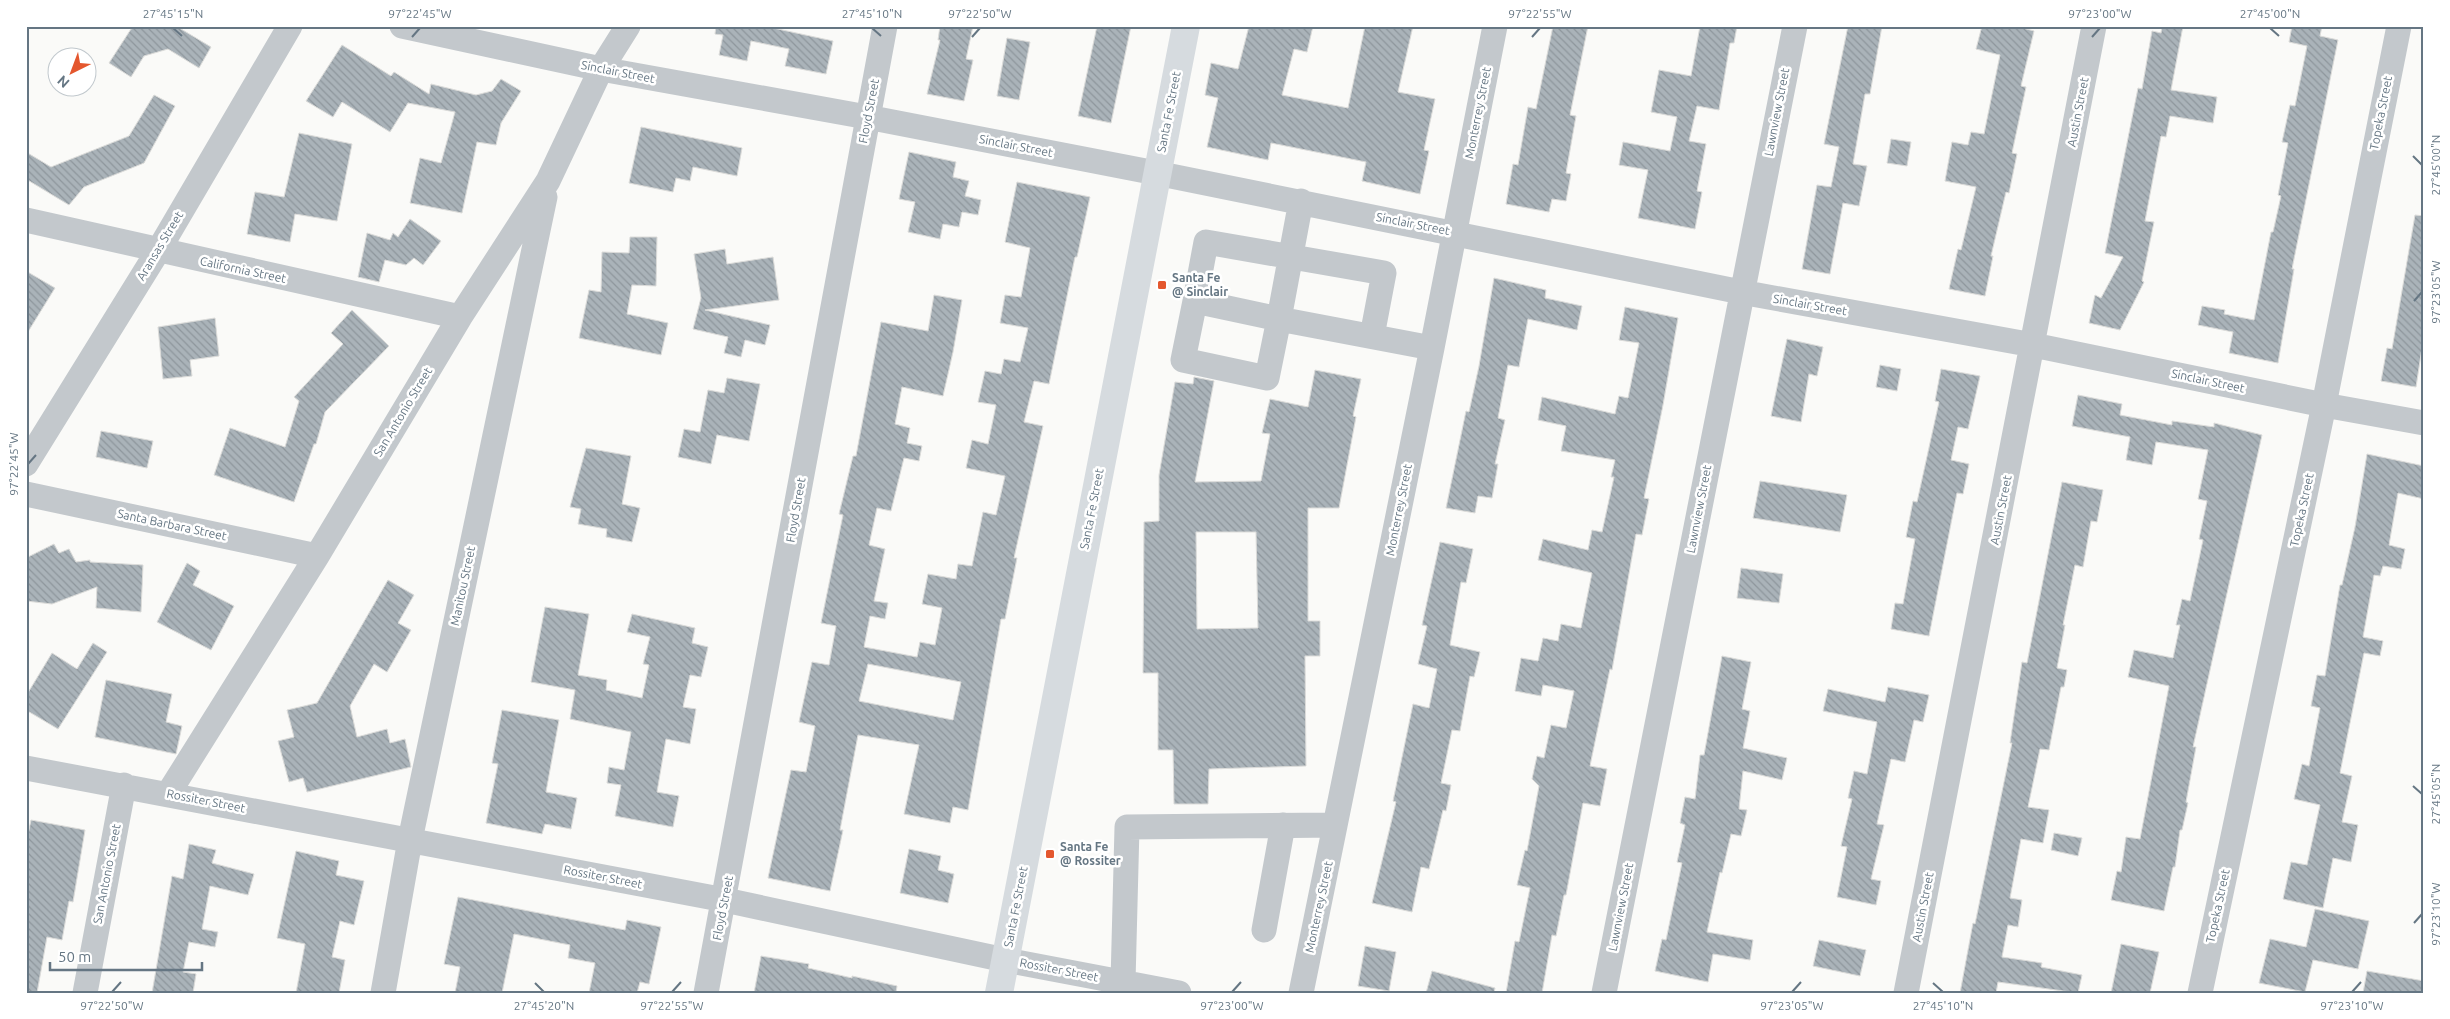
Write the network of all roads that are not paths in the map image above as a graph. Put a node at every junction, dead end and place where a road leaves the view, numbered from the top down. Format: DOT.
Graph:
graph roads {
  1 [pos="290,26"];
  2 [pos="402,26"];
  3 [pos="628,26"];
  4 [pos="885,26"];
  5 [pos="1186,26"];
  6 [pos="1495,26"];
  7 [pos="1794,26"];
  8 [pos="2094,26"];
  9 [pos="2398,26"];
  10 [pos="601,69"];
  11 [pos="867,117"];
  12 [pos="1156,173"];
  13 [pos="548,181"];
  14 [pos="1301,201"];
  15 [pos="26,220"];
  16 [pos="1455,233"];
  17 [pos="158,251"];
  18 [pos="1289,257"];
  19 [pos="1742,292"];
  20 [pos="1194,301"];
  21 [pos="460,317"];
  22 [pos="1279,319"];
  23 [pos="1372,336"];
  24 [pos="2033,345"];
  25 [pos="1432,348"];
  26 [pos="2324,405"];
  27 [pos="2424,423"];
  28 [pos="26,464"];
  29 [pos="26,494"];
  30 [pos="317,556"];
  31 [pos="26,768"];
  32 [pos="124,785"];
  33 [pos="168,794"];
  34 [pos="1283,825"];
  35 [pos="1335,825"];
  36 [pos="410,840"];
  37 [pos="725,900"];
  38 [pos="1264,930"];
  39 [pos="1005,960"];
  40 [pos="1124,982"];
  41 [pos="85,993"];
  42 [pos="382,993"];
  43 [pos="706,993"];
  44 [pos="999,993"];
  45 [pos="1179,993"];
  46 [pos="1301,993"];
  47 [pos="1604,993"];
  48 [pos="1906,993"];
  49 [pos="2200,993"];
  1 -- 17 [label="street, Aransas Street"];
  2 -- 10 [label="street, Sinclair Street"];
  3 -- 10 [label="street, San Antonio Street"];
  4 -- 11 [label="street, Floyd Street"];
  5 -- 12 [label="main road, Santa Fe Street"];
  6 -- 16 [label="street, Monterrey Street"];
  7 -- 19 [label="street, Lawnview Street"];
  8 -- 24 [label="street, Austin Street"];
  9 -- 26 [label="street, Topeka Street"];
  10 -- 11 [label="street, Sinclair Street"];
  10 -- 13 [label="street, San Antonio Street"];
  11 -- 12 [label="street, Sinclair Street"];
  11 -- 37 [label="street, Floyd Street"];
  12 -- 14 [label="street, Sinclair Street"];
  12 -- 39 [label="main road, Santa Fe Street"];
  13 -- 21 [label="street, San Antonio Street"];
  13 -- 36 [label="street, Manitou Street"];
  14 -- 16 [label="street, Sinclair Street"];
  14 -- 18 [label="street"];
  15 -- 17 [label="street, California Street"];
  16 -- 19 [label="street, Sinclair Street"];
  16 -- 25 [label="street, Monterrey Street"];
  17 -- 21 [label="street, California Street"];
  17 -- 28 [label="street, Aransas Street"];
  18 -- 20 [label="street"];
  18 -- 22 [label="street"];
  18 -- 23 [label="street"];
  19 -- 24 [label="street, Sinclair Street"];
  19 -- 47 [label="street, Lawnview Street"];
  20 -- 22 [label="street"];
  20 -- 22 [label="street"];
  21 -- 30 [label="street, San Antonio Street"];
  22 -- 23 [label="street"];
  23 -- 25 [label="street"];
  24 -- 26 [label="street, Sinclair Street"];
  24 -- 48 [label="street, Austin Street"];
  25 -- 35 [label="street, Monterrey Street"];
  26 -- 27 [label="street, Sinclair Street"];
  26 -- 49 [label="street, Topeka Street"];
  29 -- 30 [label="street, Santa Barbara Street"];
  30 -- 33 [label="street, San Antonio Street"];
  31 -- 32 [label="street, Rossiter Street"];
  32 -- 33 [label="street, Rossiter Street"];
  32 -- 41 [label="street, San Antonio Street"];
  33 -- 36 [label="street, Rossiter Street"];
  34 -- 35 [label="street"];
  34 -- 38 [label="street"];
  34 -- 40 [label="street"];
  35 -- 46 [label="street, Monterrey Street"];
  36 -- 37 [label="street, Rossiter Street"];
  36 -- 42 [label="street, Manitou Street"];
  37 -- 39 [label="street, Rossiter Street"];
  37 -- 43 [label="street, Floyd Street"];
  39 -- 40 [label="street, Rossiter Street"];
  39 -- 44 [label="main road, Santa Fe Street"];
  40 -- 45 [label="street, Rossiter Street"];
}
